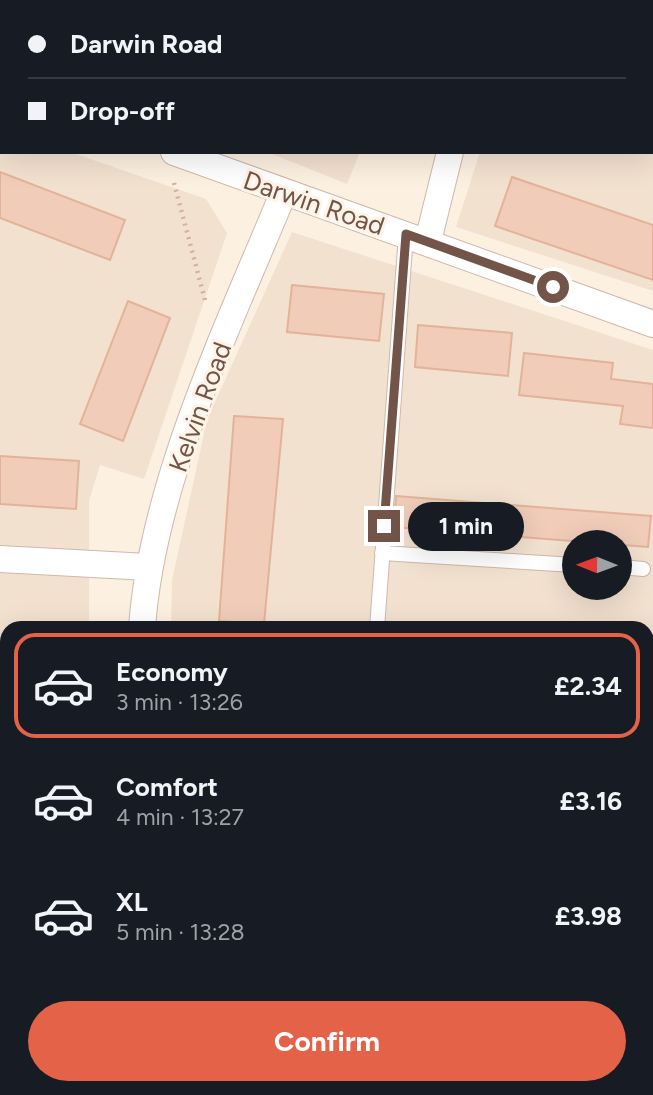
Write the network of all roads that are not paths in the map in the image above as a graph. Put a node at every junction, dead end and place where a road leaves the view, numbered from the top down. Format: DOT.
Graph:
graph roads {
  1 [pos="179,154"];
  2 [pos="449,154"];
  3 [pos="282,194"];
  4 [pos="417,238"];
  5 [pos="653,324"];
  6 [pos="382,553"];
  7 [pos="0,559"];
  8 [pos="562,564"];
  9 [pos="148,567"];
  10 [pos="632,568"];
  11 [pos="643,569"];
  12 [pos="143,621"];
  13 [pos="377,621"];
  1 -- 3 [label="street, Darwin Road"];
  2 -- 4 [label="street"];
  3 -- 4 [label="street, Darwin Road"];
  3 -- 9 [label="street, Kelvin Road"];
  4 -- 5 [label="street, Darwin Road"];
  4 -- 6 [label="lane"];
  6 -- 8 [label="lane"];
  6 -- 13 [label="lane"];
  7 -- 9 [label="street"];
  9 -- 12 [label="street, Kelvin Road"];
  10 -- 11 [label="lane"];
}
